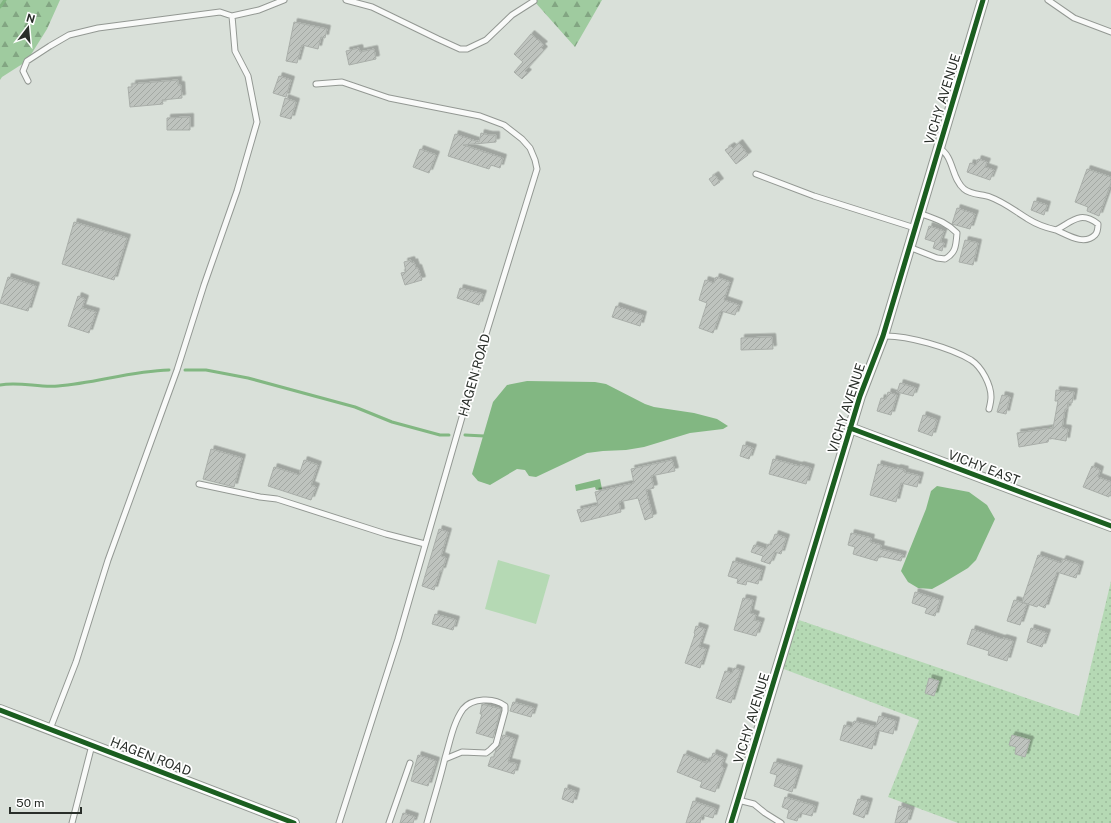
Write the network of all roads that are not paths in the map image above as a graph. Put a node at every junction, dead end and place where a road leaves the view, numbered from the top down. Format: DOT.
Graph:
graph roads {
  1 [pos="284,0"];
  2 [pos="346,0"];
  3 [pos="982,0"];
  4 [pos="1048,0"];
  5 [pos="534,1"];
  6 [pos="232,16"];
  7 [pos="1111,32"];
  8 [pos="28,81"];
  9 [pos="316,84"];
  10 [pos="938,148"];
  11 [pos="756,174"];
  12 [pos="919,214"];
  13 [pos="915,228"];
  14 [pos="1056,230"];
  15 [pos="909,247"];
  16 [pos="883,336"];
  17 [pos="989,409"];
  18 [pos="850,428"];
  19 [pos="199,484"];
  20 [pos="1111,526"];
  21 [pos="425,544"];
  22 [pos="0,710"];
  23 [pos="50,729"];
  24 [pos="92,745"];
  25 [pos="445,759"];
  26 [pos="410,763"];
  27 [pos="738,800"];
  28 [pos="72,823"];
  29 [pos="294,823"];
  30 [pos="340,823"];
  31 [pos="389,823"];
  32 [pos="427,823"];
  33 [pos="731,823"];
  34 [pos="781,823"];
  1 -- 6 [label="lane"];
  2 -- 5 [label="lane"];
  3 -- 10 [label="street, VICHY AVENUE"];
  4 -- 7 [label="lane"];
  6 -- 8 [label="lane"];
  6 -- 23 [label="lane"];
  9 -- 21 [label="lane, HAGEN ROAD"];
  10 -- 12 [label="street, VICHY AVENUE"];
  10 -- 14 [label="lane"];
  11 -- 13 [label="lane"];
  12 -- 13 [label="street, VICHY AVENUE"];
  12 -- 15 [label="lane"];
  13 -- 15 [label="street, VICHY AVENUE"];
  14 -- 14 [label="lane"];
  15 -- 16 [label="street, VICHY AVENUE"];
  16 -- 17 [label="lane"];
  16 -- 18 [label="street, VICHY AVENUE"];
  18 -- 20 [label="street, VICHY EAST"];
  18 -- 27 [label="street, VICHY AVENUE"];
  19 -- 21 [label="lane"];
  21 -- 30 [label="lane, HAGEN ROAD"];
  22 -- 23 [label="street, HAGEN ROAD"];
  23 -- 24 [label="street, HAGEN ROAD"];
  24 -- 28 [label="lane"];
  24 -- 29 [label="street, HAGEN ROAD"];
  25 -- 25 [label="lane"];
  25 -- 32 [label="lane"];
  26 -- 31 [label="lane"];
  27 -- 33 [label="street, VICHY AVENUE"];
  27 -- 34 [label="lane"];
}
